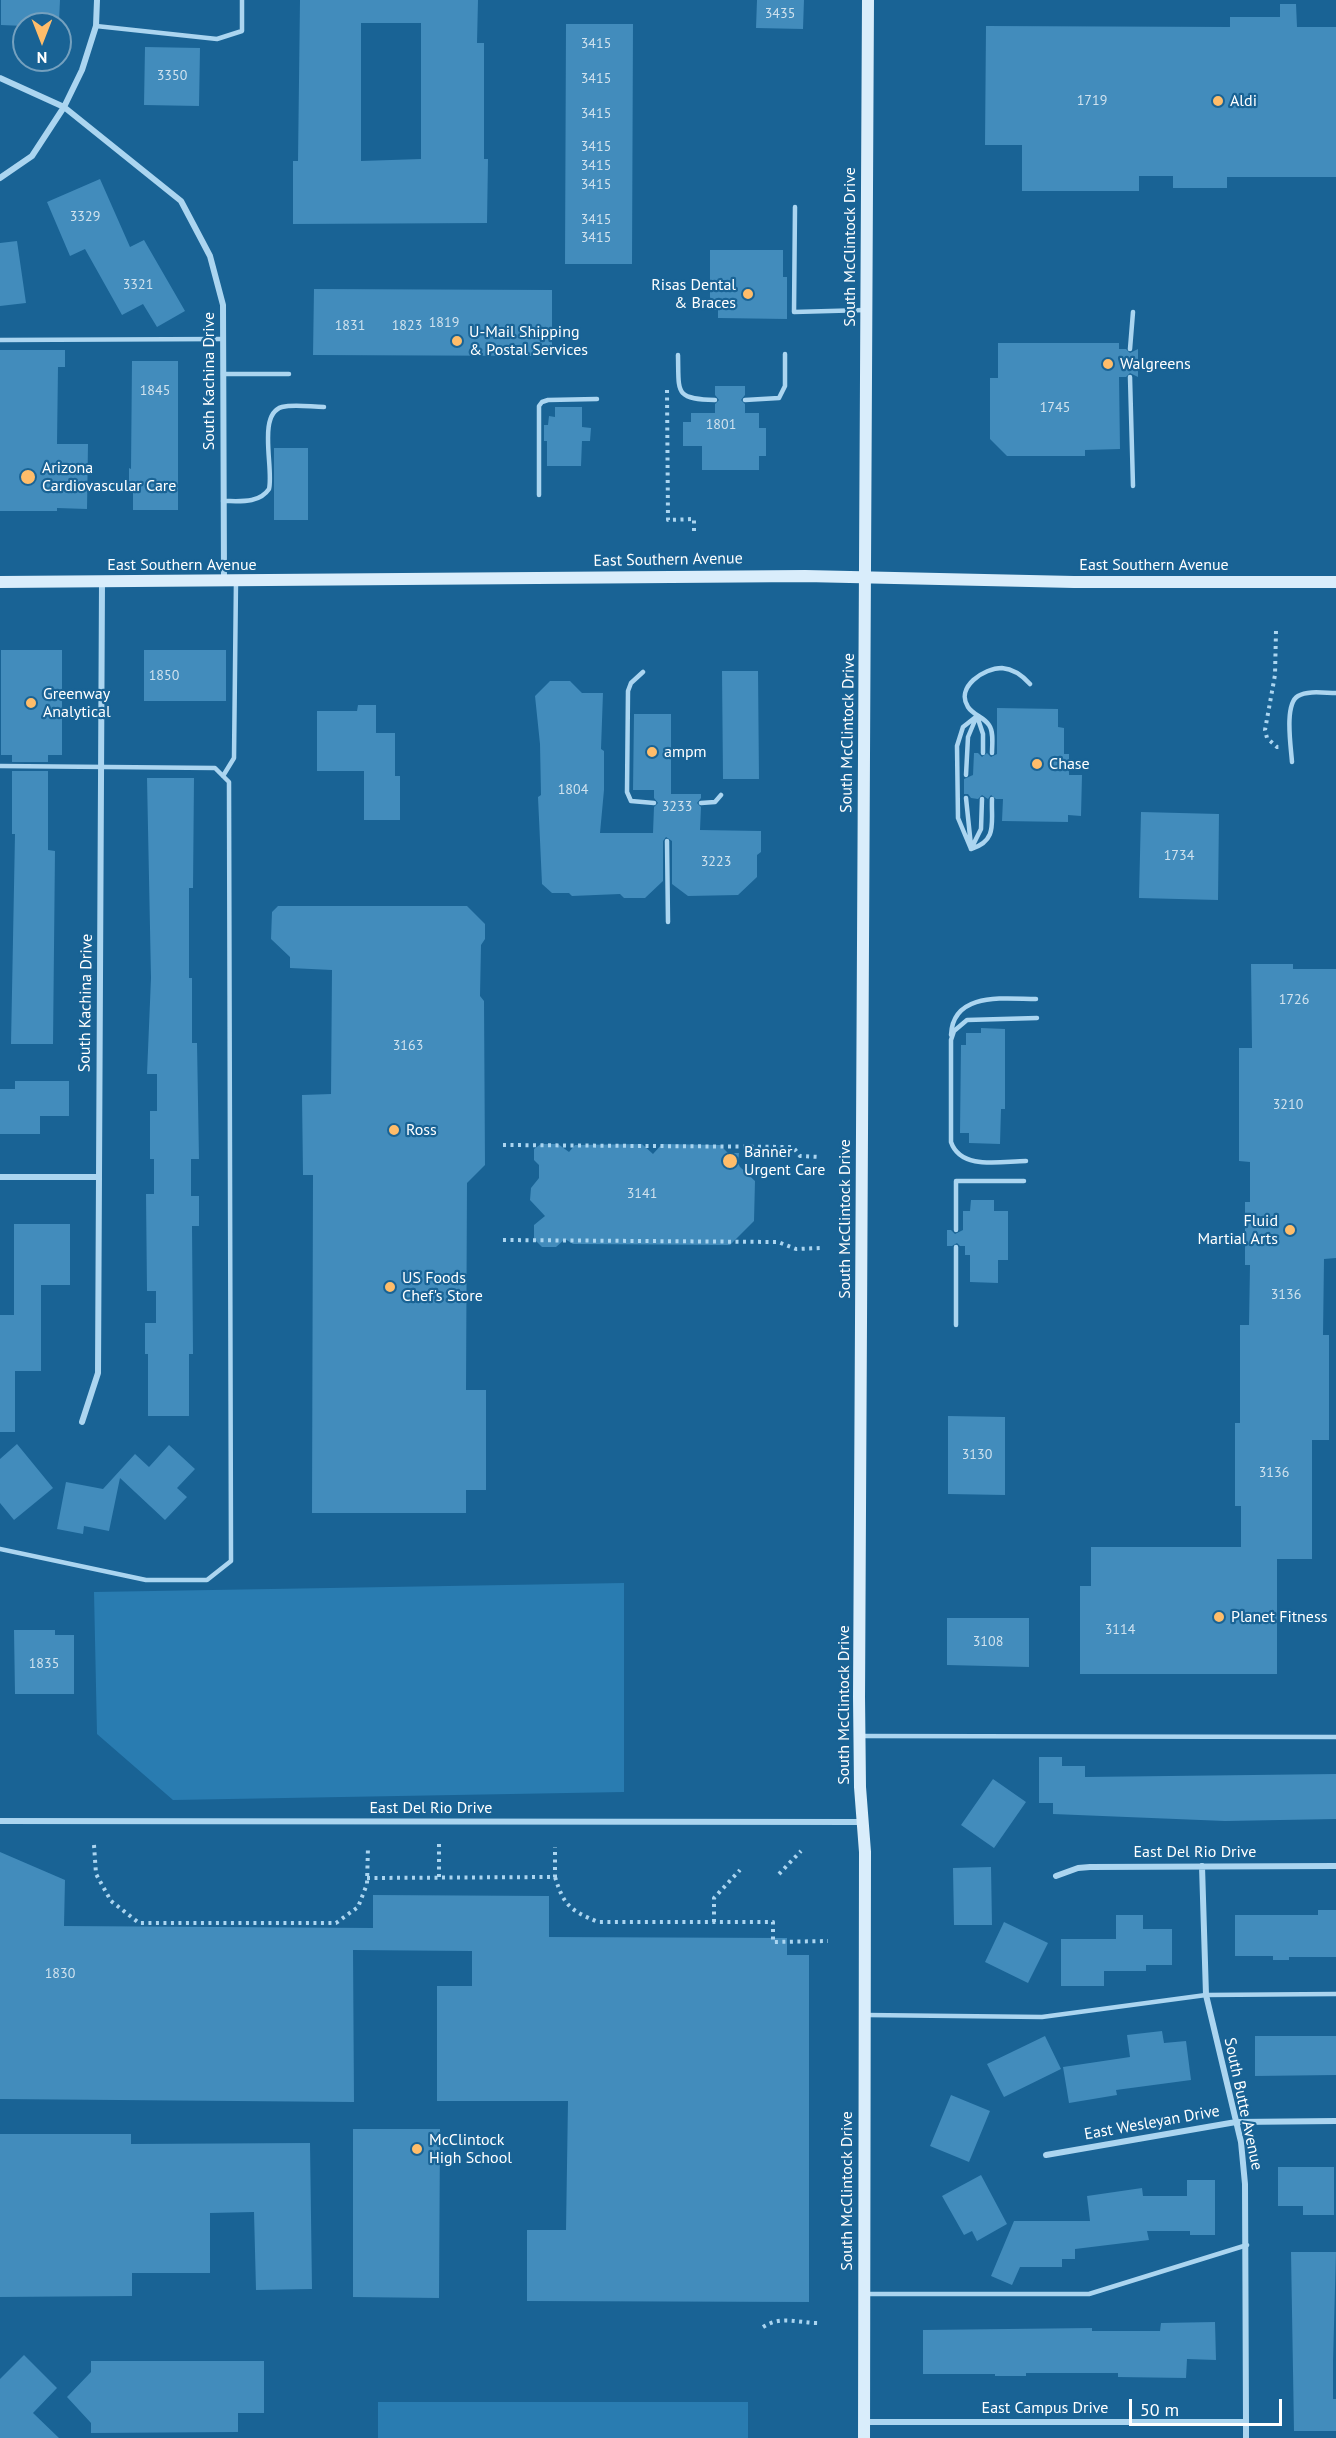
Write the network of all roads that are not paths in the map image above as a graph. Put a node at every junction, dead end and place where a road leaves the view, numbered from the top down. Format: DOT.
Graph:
graph roads {
  1 [pos="97,0"];
  2 [pos="242,0"];
  3 [pos="868,0"];
  4 [pos="96,26"];
  5 [pos="0,78"];
  6 [pos="64,107"];
  7 [pos="0,178"];
  8 [pos="795,207"];
  9 [pos="866,310"];
  10 [pos="1133,312"];
  11 [pos="223,339"];
  12 [pos="0,340"];
  13 [pos="1130,349"];
  14 [pos="785,354"];
  15 [pos="678,355"];
  16 [pos="223,374"];
  17 [pos="289,374"];
  18 [pos="1130,377"];
  19 [pos="597,399"];
  20 [pos="715,400"];
  21 [pos="745,400"];
  22 [pos="324,407"];
  23 [pos="1132,486"];
  24 [pos="539,495"];
  25 [pos="223,501"];
  26 [pos="864,578"];
  27 [pos="230,581"];
  28 [pos="0,582"];
  29 [pos="102,582"];
  30 [pos="1336,582"];
  31 [pos="643,672"];
  32 [pos="1030,684"];
  33 [pos="1336,693"];
  34 [pos="977,716"];
  35 [pos="983,753"];
  36 [pos="992,753"];
  37 [pos="1292,762"];
  38 [pos="0,766"];
  39 [pos="102,766"];
  40 [pos="966,775"];
  41 [pos="223,776"];
  42 [pos="722,795"];
  43 [pos="966,798"];
  44 [pos="982,799"];
  45 [pos="992,799"];
  46 [pos="654,803"];
  47 [pos="701,803"];
  48 [pos="667,841"];
  49 [pos="971,849"];
  50 [pos="668,922"];
  51 [pos="1036,999"];
  52 [pos="1037,1017"];
  53 [pos="951,1040"];
  54 [pos="1026,1161"];
  55 [pos="0,1177"];
  56 [pos="98,1177"];
  57 [pos="1024,1181"];
  58 [pos="956,1230"];
  59 [pos="956,1246"];
  60 [pos="956,1325"];
  61 [pos="82,1422"];
  62 [pos="0,1549"];
  63 [pos="860,1736"];
  64 [pos="1336,1737"];
  65 [pos="0,1821"];
  66 [pos="862,1822"];
  67 [pos="1202,1866"];
  68 [pos="1336,1866"];
  69 [pos="1056,1876"];
  70 [pos="1336,1994"];
  71 [pos="1206,1995"];
  72 [pos="864,2015"];
  73 [pos="1336,2121"];
  74 [pos="1236,2122"];
  75 [pos="1046,2155"];
  76 [pos="1246,2245"];
  77 [pos="864,2294"];
  78 [pos="864,2421"];
  79 [pos="1246,2422"];
  80 [pos="864,2438"];
  81 [pos="1246,2438"];
  1 -- 4 [label="street"];
  2 -- 4 [label="lane"];
  3 -- 9 [label="main road, South McClintock Drive"];
  4 -- 6 [label="street"];
  5 -- 6 [label="street, South Kachina Drive"];
  6 -- 7 [label="street"];
  6 -- 11 [label="street, South Kachina Drive"];
  8 -- 9 [label="lane"];
  9 -- 26 [label="main road, South McClintock Drive"];
  10 -- 13 [label="lane"];
  11 -- 12 [label="lane"];
  11 -- 16 [label="street, South Kachina Drive"];
  14 -- 21 [label="lane"];
  15 -- 20 [label="lane"];
  16 -- 17 [label="lane"];
  16 -- 25 [label="street, South Kachina Drive"];
  18 -- 23 [label="lane"];
  19 -- 24 [label="lane"];
  22 -- 25 [label="lane"];
  25 -- 27 [label="street, South Kachina Drive"];
  26 -- 27 [label="main road, East Southern Avenue"];
  26 -- 30 [label="main road, East Southern Avenue"];
  26 -- 63 [label="main road, South McClintock Drive"];
  27 -- 29 [label="main road, East Southern Avenue"];
  27 -- 41 [label="lane"];
  28 -- 29 [label="main road, East Southern Avenue"];
  29 -- 39 [label="street, South Kachina Drive"];
  31 -- 46 [label="lane"];
  32 -- 34 [label="lane"];
  33 -- 37 [label="lane"];
  34 -- 35 [label="lane"];
  34 -- 36 [label="lane"];
  34 -- 40 [label="lane"];
  34 -- 49 [label="lane"];
  38 -- 39 [label="lane"];
  39 -- 41 [label="lane"];
  39 -- 56 [label="street, South Kachina Drive"];
  41 -- 62 [label="lane"];
  42 -- 47 [label="lane"];
  43 -- 49 [label="lane"];
  44 -- 49 [label="lane"];
  45 -- 49 [label="lane"];
  48 -- 50 [label="lane"];
  51 -- 53 [label="lane"];
  52 -- 53 [label="lane"];
  53 -- 54 [label="lane"];
  55 -- 56 [label="street"];
  56 -- 61 [label="street, South Kachina Drive"];
  57 -- 58 [label="lane"];
  59 -- 60 [label="lane"];
  63 -- 64 [label="lane"];
  63 -- 66 [label="main road, South McClintock Drive"];
  65 -- 66 [label="street, East Del Rio Drive"];
  66 -- 72 [label="main road, South McClintock Drive"];
  67 -- 68 [label="street, East Del Rio Drive"];
  67 -- 69 [label="street, East Del Rio Drive"];
  67 -- 71 [label="street, South Butte Avenue"];
  70 -- 71 [label="lane"];
  71 -- 72 [label="lane"];
  71 -- 74 [label="street, South Butte Avenue"];
  72 -- 77 [label="main road, South McClintock Drive"];
  73 -- 74 [label="street, East Wesleyan Drive"];
  74 -- 75 [label="street, East Wesleyan Drive"];
  74 -- 76 [label="street, South Butte Avenue"];
  76 -- 77 [label="lane"];
  76 -- 79 [label="street, South Butte Avenue"];
  77 -- 78 [label="main road, South McClintock Drive"];
  78 -- 79 [label="street, East Campus Drive"];
  78 -- 80 [label="main road, South McClintock Drive"];
  79 -- 81 [label="street"];
}
